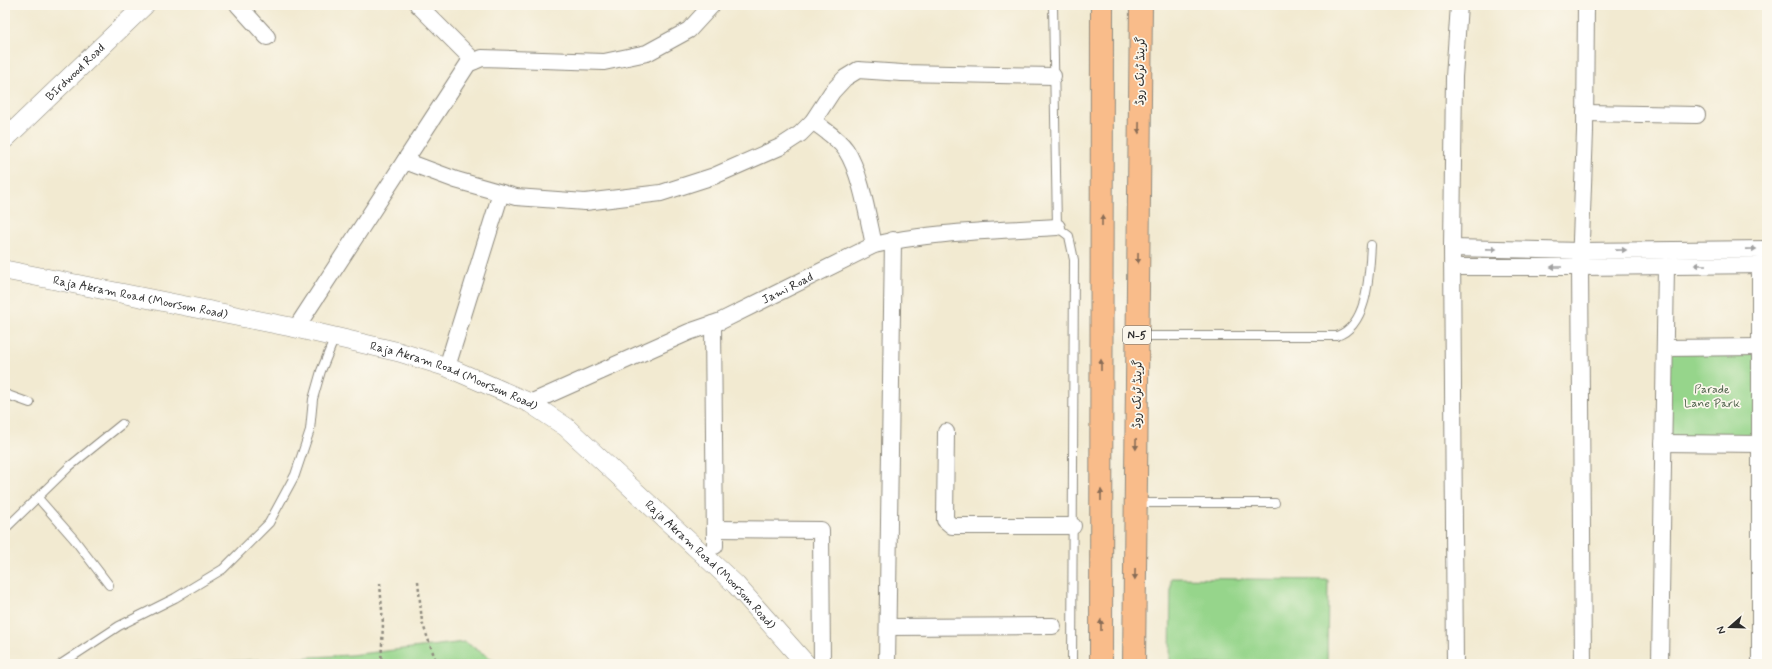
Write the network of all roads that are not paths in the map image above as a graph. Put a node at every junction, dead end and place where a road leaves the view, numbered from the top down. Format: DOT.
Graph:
graph roads {
  1 [pos="145,5"];
  2 [pos="238,5"];
  3 [pos="418,5"];
  4 [pos="712,5"];
  5 [pos="1053,5"];
  6 [pos="1102,5"];
  7 [pos="1141,5"];
  8 [pos="1459,5"];
  9 [pos="1586,5"];
  10 [pos="267,37"];
  11 [pos="474,61"];
  12 [pos="1053,76"];
  13 [pos="1585,112"];
  14 [pos="1697,115"];
  15 [pos="813,121"];
  16 [pos="8,129"];
  17 [pos="405,161"];
  18 [pos="501,193"];
  19 [pos="1057,228"];
  20 [pos="893,240"];
  21 [pos="874,245"];
  22 [pos="1371,245"];
  23 [pos="1452,248"];
  24 [pos="1767,249"];
  25 [pos="1580,251"];
  26 [pos="1764,265"];
  27 [pos="1666,266"];
  28 [pos="1453,267"];
  29 [pos="1580,267"];
  30 [pos="5,270"];
  31 [pos="713,324"];
  32 [pos="296,328"];
  33 [pos="1137,336"];
  34 [pos="336,337"];
  35 [pos="1760,347"];
  36 [pos="1665,348"];
  37 [pos="447,367"];
  38 [pos="6,395"];
  39 [pos="30,403"];
  40 [pos="530,403"];
  41 [pos="122,424"];
  42 [pos="946,432"];
  43 [pos="1664,443"];
  44 [pos="1760,444"];
  45 [pos="38,498"];
  46 [pos="1136,503"];
  47 [pos="1275,503"];
  48 [pos="1073,526"];
  49 [pos="5,529"];
  50 [pos="715,529"];
  51 [pos="715,546"];
  52 [pos="109,585"];
  53 [pos="1053,626"];
  54 [pos="888,627"];
  55 [pos="61,664"];
  56 [pos="806,664"];
  57 [pos="822,664"];
  58 [pos="887,664"];
  59 [pos="1072,664"];
  60 [pos="1101,664"];
  61 [pos="1134,664"];
  62 [pos="1455,664"];
  63 [pos="1583,664"];
  64 [pos="1660,664"];
  65 [pos="1760,664"];
  1 -- 16 [label="street, BIrdwood Road"];
  2 -- 10 [label="street"];
  3 -- 11 [label="street"];
  4 -- 11 [label="street"];
  5 -- 12 [label="lane"];
  60 -- 6 [label="highway, one-way"];
  7 -- 33 [label="highway, گرینڈ ٹرنک روڈ / N-5, one-way"];
  8 -- 23 [label="street"];
  9 -- 13 [label="street"];
  11 -- 17 [label="street"];
  12 -- 15 [label="street"];
  12 -- 19 [label="lane"];
  13 -- 14 [label="street"];
  13 -- 25 [label="street"];
  15 -- 18 [label="street"];
  15 -- 21 [label="street"];
  17 -- 18 [label="street"];
  17 -- 32 [label="street"];
  18 -- 37 [label="street"];
  19 -- 20 [label="street, Jami Road"];
  19 -- 48 [label="lane"];
  20 -- 21 [label="street, Jami Road"];
  20 -- 54 [label="street"];
  21 -- 31 [label="street, Jami Road"];
  22 -- 33 [label="lane"];
  23 -- 25 [label="street, one-way"];
  23 -- 28 [label="street"];
  25 -- 24 [label="street, one-way"];
  25 -- 29 [label="street"];
  26 -- 27 [label="street, one-way"];
  26 -- 35 [label="street"];
  27 -- 29 [label="street"];
  27 -- 36 [label="street"];
  29 -- 28 [label="street, one-way"];
  28 -- 62 [label="street"];
  29 -- 63 [label="street"];
  30 -- 32 [label="street, Raja Akram Road (Moorsom Road)"];
  31 -- 40 [label="street, Jami Road"];
  31 -- 50 [label="street"];
  32 -- 34 [label="street, Raja Akram Road (Moorsom Road)"];
  33 -- 46 [label="highway, گرینڈ ٹرنک روڈ / N-5, one-way"];
  34 -- 37 [label="street, Raja Akram Road (Moorsom Road)"];
  34 -- 55 [label="lane"];
  35 -- 36 [label="street"];
  35 -- 44 [label="street"];
  36 -- 43 [label="street"];
  37 -- 40 [label="street, Raja Akram Road (Moorsom Road)"];
  38 -- 39 [label="lane"];
  40 -- 56 [label="street, Raja Akram Road (Moorsom Road)"];
  41 -- 45 [label="lane"];
  42 -- 48 [label="street"];
  43 -- 44 [label="street"];
  43 -- 64 [label="street"];
  44 -- 65 [label="street"];
  45 -- 49 [label="lane"];
  45 -- 52 [label="lane"];
  46 -- 47 [label="lane"];
  46 -- 61 [label="highway, گرینڈ ٹرنک روڈ / N-5, one-way"];
  48 -- 59 [label="lane"];
  50 -- 51 [label="street"];
  50 -- 57 [label="street"];
  53 -- 54 [label="street"];
  54 -- 58 [label="street"];
}
